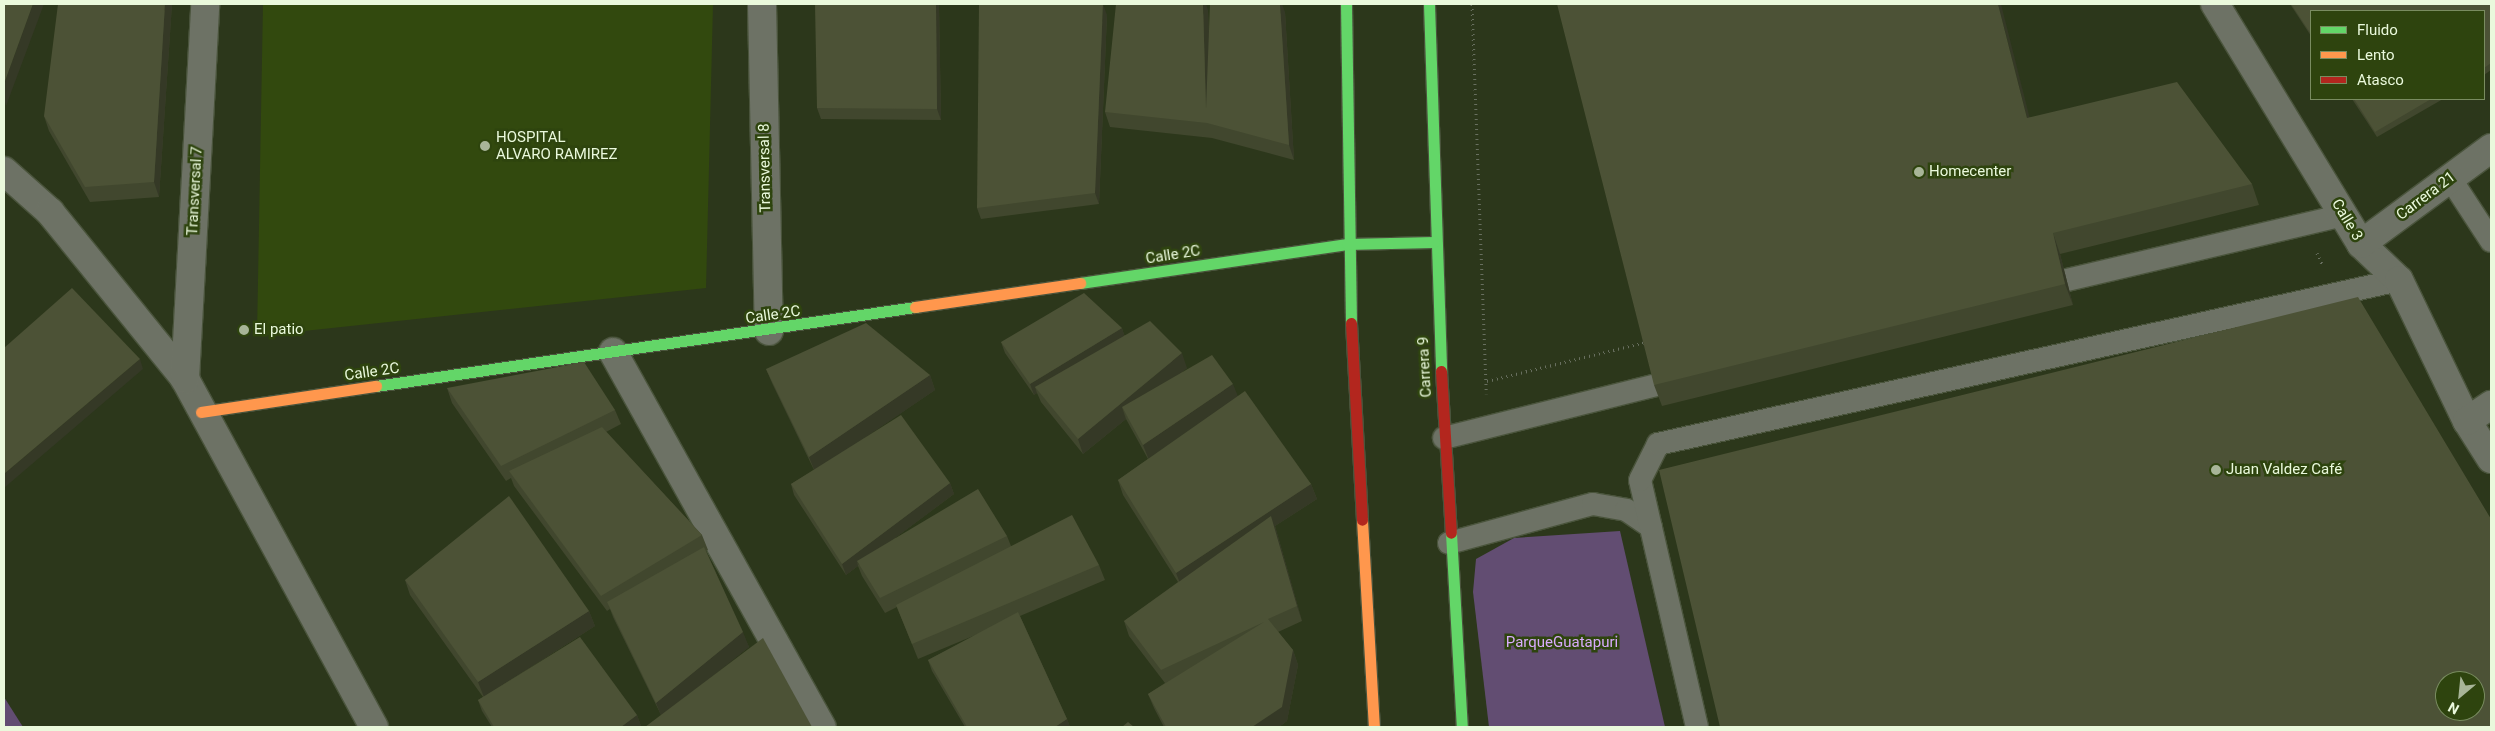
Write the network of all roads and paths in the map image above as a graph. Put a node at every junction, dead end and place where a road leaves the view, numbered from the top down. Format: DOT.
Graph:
graph roads {
  1 [pos="205,4"];
  2 [pos="762,4"];
  3 [pos="1346,4"];
  4 [pos="1429,4"];
  5 [pos="1472,4"];
  6 [pos="2215,4"];
  7 [pos="2491,148"];
  8 [pos="4,171"];
  9 [pos="2450,178"];
  10 [pos="2344,214"];
  11 [pos="2305,224"];
  12 [pos="1434,242"];
  13 [pos="2491,242"];
  14 [pos="1348,244"];
  15 [pos="2361,244"];
  16 [pos="2067,280"];
  17 [pos="2399,280"];
  18 [pos="2335,296"];
  19 [pos="769,331"];
  20 [pos="1646,342"];
  21 [pos="613,352"];
  22 [pos="185,379"];
  23 [pos="1486,381"];
  24 [pos="1657,385"];
  25 [pos="2491,405"];
  26 [pos="201,412"];
  27 [pos="2467,421"];
  28 [pos="1486,427"];
  29 [pos="1444,438"];
  30 [pos="2491,460"];
  31 [pos="1651,526"];
  32 [pos="1449,543"];
  33 [pos="374,727"];
  34 [pos="822,727"];
  35 [pos="1374,727"];
  36 [pos="1462,727"];
  37 [pos="1697,727"];
  1 -- 22 [label="street, Transversal 7"];
  2 -- 19 [label="street, Transversal 8"];
  3 -- 14 [label="main road"];
  4 -- 12 [label="main road, Carrera 9"];
  5 -- 23 [label="path"];
  6 -- 10 [label="street, Calle 3"];
  7 -- 9 [label="street, Carrera 21"];
  8 -- 22 [label="street"];
  9 -- 13 [label="lane"];
  9 -- 15 [label="street, Carrera 21"];
  10 -- 11 [label="lane"];
  10 -- 15 [label="street, Calle 3"];
  11 -- 16 [label="lane"];
  11 -- 18 [label="path"];
  12 -- 14 [label="main road, Calle 2C"];
  12 -- 29 [label="main road, Carrera 9"];
  14 -- 19 [label="main road, Calle 2C"];
  14 -- 35 [label="main road"];
  15 -- 17 [label="street, Calle 3"];
  17 -- 18 [label="lane"];
  17 -- 27 [label="street, Calle 3"];
  18 -- 31 [label="lane"];
  19 -- 21 [label="main road, Calle 2C"];
  20 -- 23 [label="path"];
  21 -- 26 [label="main road, Calle 2C"];
  21 -- 34 [label="street"];
  22 -- 26 [label="street"];
  23 -- 28 [label="path"];
  24 -- 28 [label="lane"];
  25 -- 27 [label="street"];
  26 -- 33 [label="street"];
  27 -- 30 [label="street, Calle 3"];
  28 -- 29 [label="lane"];
  29 -- 32 [label="main road, Carrera 9"];
  31 -- 32 [label="lane"];
  31 -- 37 [label="lane"];
  32 -- 36 [label="main road, Carrera 9"];
}
